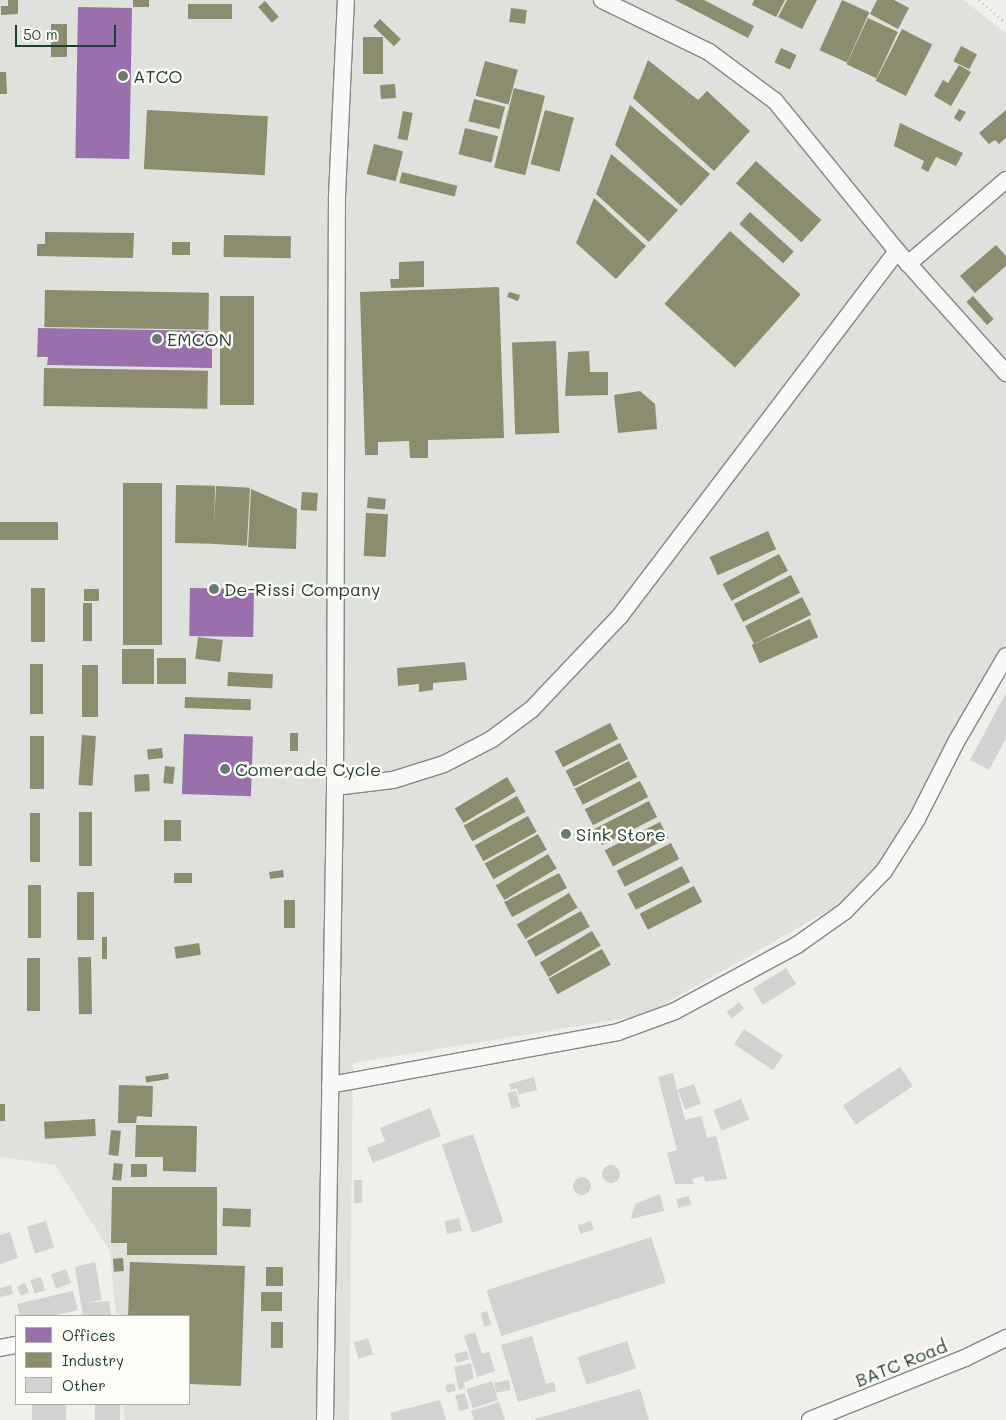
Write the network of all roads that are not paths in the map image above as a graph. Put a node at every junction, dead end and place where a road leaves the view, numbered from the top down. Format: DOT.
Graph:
graph roads {
  1 [pos="602,0"];
  2 [pos="347,2"];
  3 [pos="1006,180"];
  4 [pos="896,251"];
  5 [pos="908,264"];
  6 [pos="1006,373"];
  7 [pos="1006,656"];
  8 [pos="335,787"];
  9 [pos="330,1085"];
  10 [pos="1006,1338"];
  11 [pos="15,1345"];
  12 [pos="0,1348"];
  13 [pos="325,1420"];
  14 [pos="810,1420"];
  1 -- 4 [label="street"];
  2 -- 8 [label="street"];
  3 -- 5 [label="street"];
  4 -- 5 [label="street"];
  4 -- 8 [label="street"];
  5 -- 6 [label="street"];
  7 -- 9 [label="street"];
  8 -- 9 [label="street"];
  9 -- 13 [label="street"];
  10 -- 14 [label="street, BATC Road"];
  11 -- 12 [label="street"];
}
